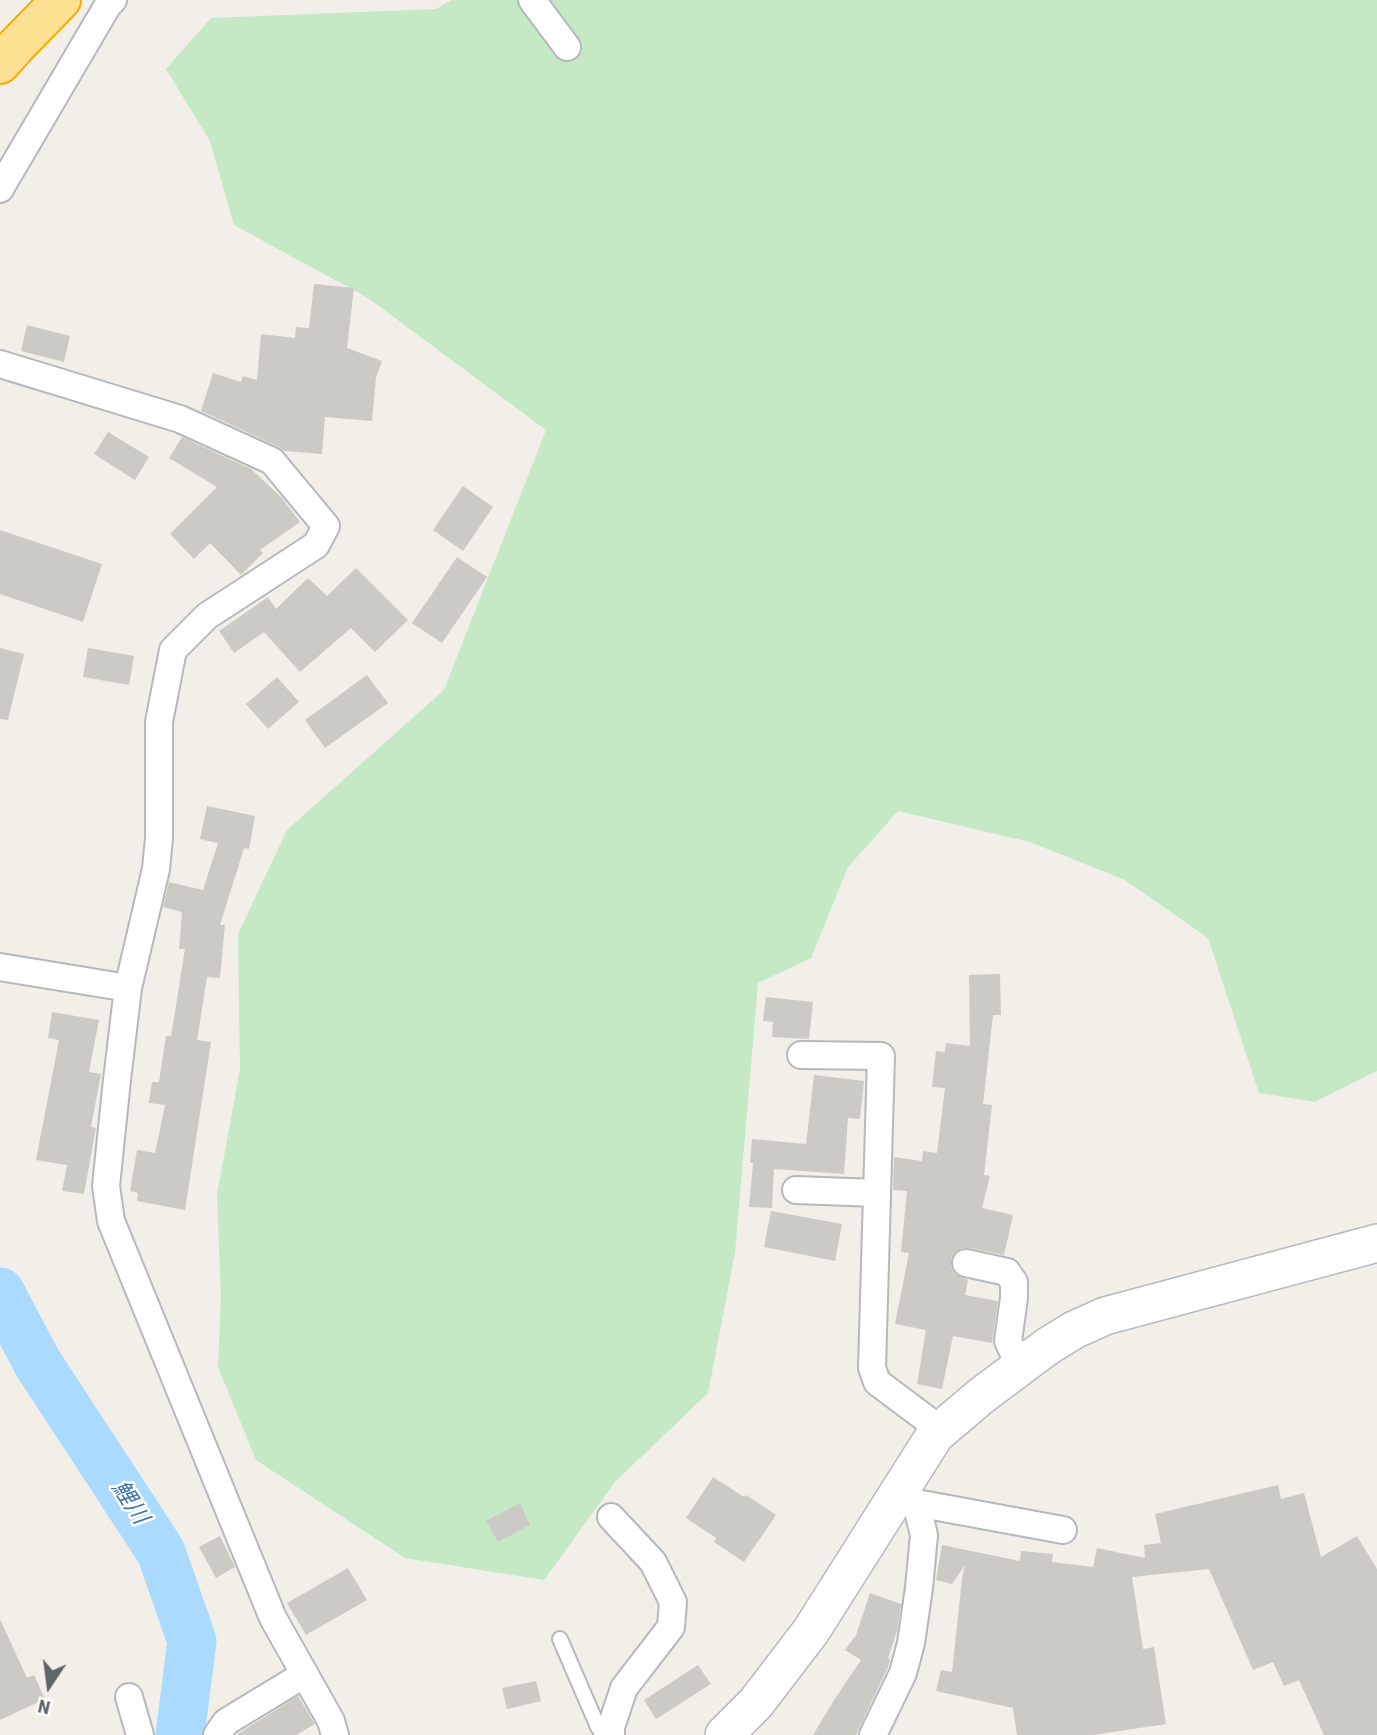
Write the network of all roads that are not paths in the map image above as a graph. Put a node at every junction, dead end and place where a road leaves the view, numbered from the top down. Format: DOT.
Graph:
graph roads {
  1 [pos="61,0"];
  2 [pos="113,0"];
  3 [pos="532,0"];
  4 [pos="567,47"];
  5 [pos="0,64"];
  6 [pos="0,189"];
  7 [pos="0,364"];
  8 [pos="0,967"];
  9 [pos="128,988"];
  10 [pos="801,1055"];
  11 [pos="796,1190"];
  12 [pos="877,1193"];
  13 [pos="1377,1243"];
  14 [pos="966,1263"];
  15 [pos="1020,1366"];
  16 [pos="941,1430"];
  17 [pos="909,1494"];
  18 [pos="611,1517"];
  19 [pos="1063,1530"];
  20 [pos="560,1639"];
  21 [pos="304,1674"];
  22 [pos="129,1697"];
  23 [pos="140,1735"];
  24 [pos="218,1735"];
  25 [pos="335,1735"];
  26 [pos="603,1735"];
  27 [pos="611,1735"];
  28 [pos="724,1735"];
  29 [pos="873,1735"];
  1 -- 5 [label="highway"];
  2 -- 6 [label="street"];
  3 -- 4 [label="street"];
  7 -- 9 [label="street"];
  8 -- 9 [label="street"];
  9 -- 21 [label="street"];
  10 -- 12 [label="street"];
  11 -- 12 [label="street"];
  12 -- 16 [label="street"];
  13 -- 15 [label="street"];
  14 -- 15 [label="street"];
  15 -- 16 [label="street"];
  16 -- 17 [label="street"];
  17 -- 19 [label="street"];
  17 -- 28 [label="street"];
  17 -- 29 [label="street"];
  18 -- 27 [label="street"];
  20 -- 26 [label="lane"];
  21 -- 24 [label="street"];
  21 -- 25 [label="street"];
  22 -- 23 [label="street"];
}
